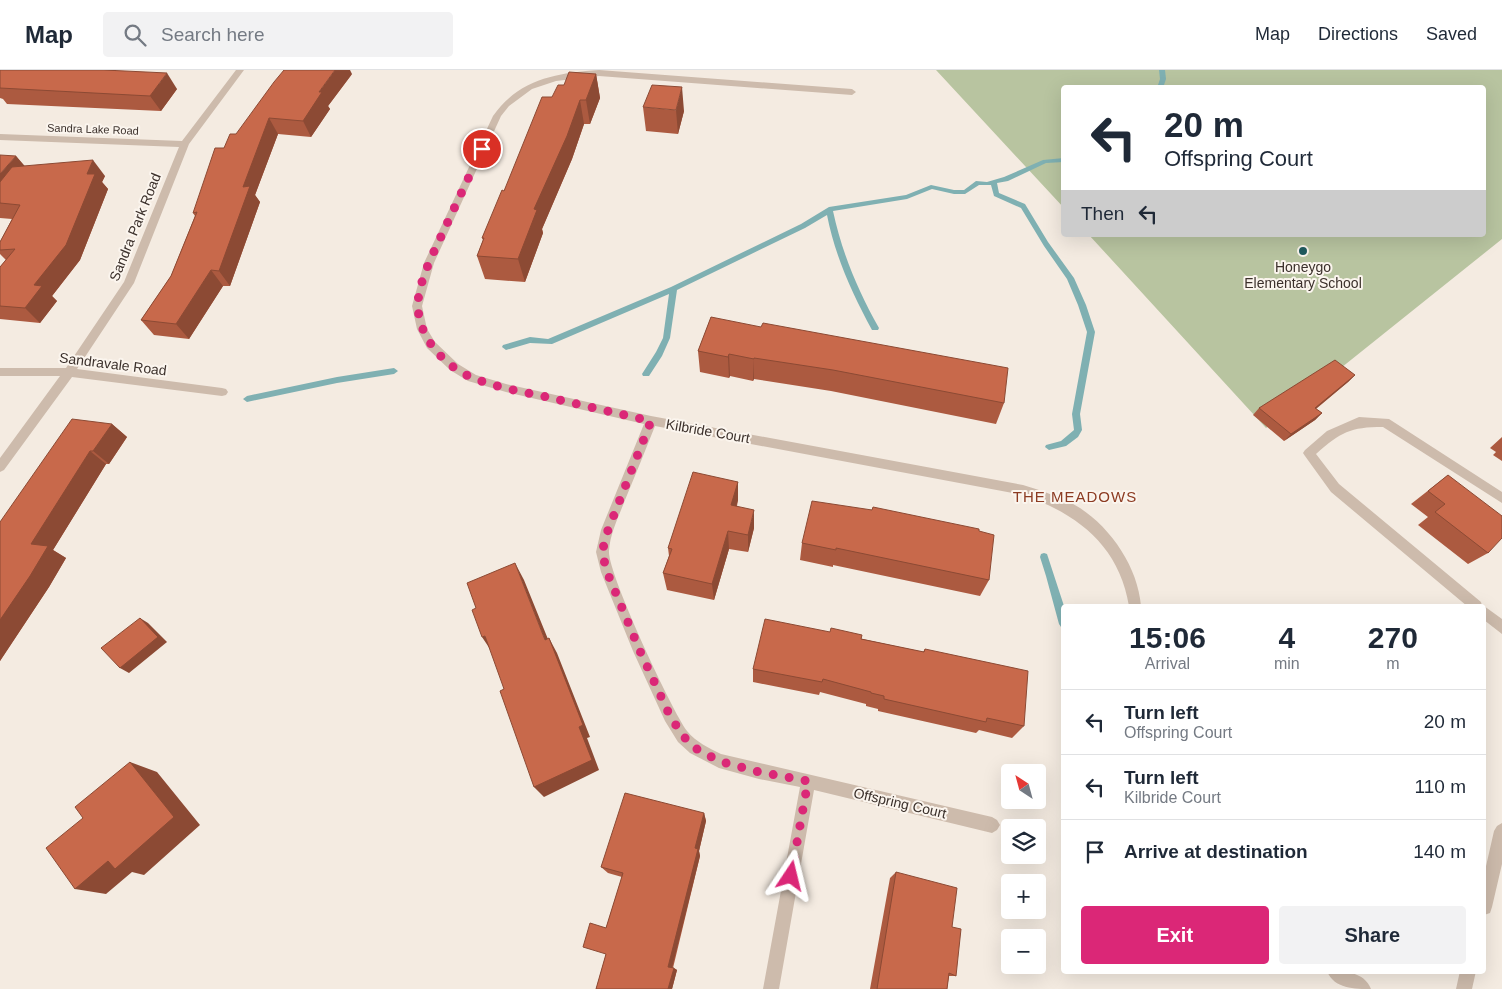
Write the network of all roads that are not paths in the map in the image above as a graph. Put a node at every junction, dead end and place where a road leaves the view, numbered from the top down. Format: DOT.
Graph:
graph roads {
  1 [pos="240,70"];
  2 [pos="852,92"];
  3 [pos="0,137"];
  4 [pos="185,144"];
  5 [pos="0,372"];
  6 [pos="69,372"];
  7 [pos="222,392"];
  8 [pos="651,421"];
  9 [pos="0,467"];
  10 [pos="1502,498"];
  11 [pos="1135,604"];
  12 [pos="1474,604"];
  13 [pos="1486,614"];
  14 [pos="1502,628"];
  15 [pos="808,781"];
  16 [pos="992,825"];
  17 [pos="1502,832"];
  18 [pos="1486,899"];
  19 [pos="1340,974"];
  20 [pos="1467,974"];
  21 [pos="771,989"];
  22 [pos="1363,989"];
  23 [pos="1464,989"];
  1 -- 4 [label="street, Sandra Park Road"];
  2 -- 8 [label="street, Kilbride Court"];
  3 -- 4 [label="street, Sandra Lake Road"];
  4 -- 6 [label="street, Sandra Park Road"];
  5 -- 6 [label="street, Sandravale Road"];
  6 -- 7 [label="street, Sandravale Road"];
  6 -- 9 [label="street, Sandra Park Road"];
  8 -- 11 [label="street, Kilbride Court"];
  8 -- 15 [label="street, Offspring Court"];
  10 -- 12 [label="street"];
  13 -- 14 [label="street"];
  15 -- 16 [label="street, Offspring Court"];
  15 -- 21 [label="street"];
  17 -- 18 [label="street"];
  19 -- 22 [label="street"];
  20 -- 23 [label="street"];
}
